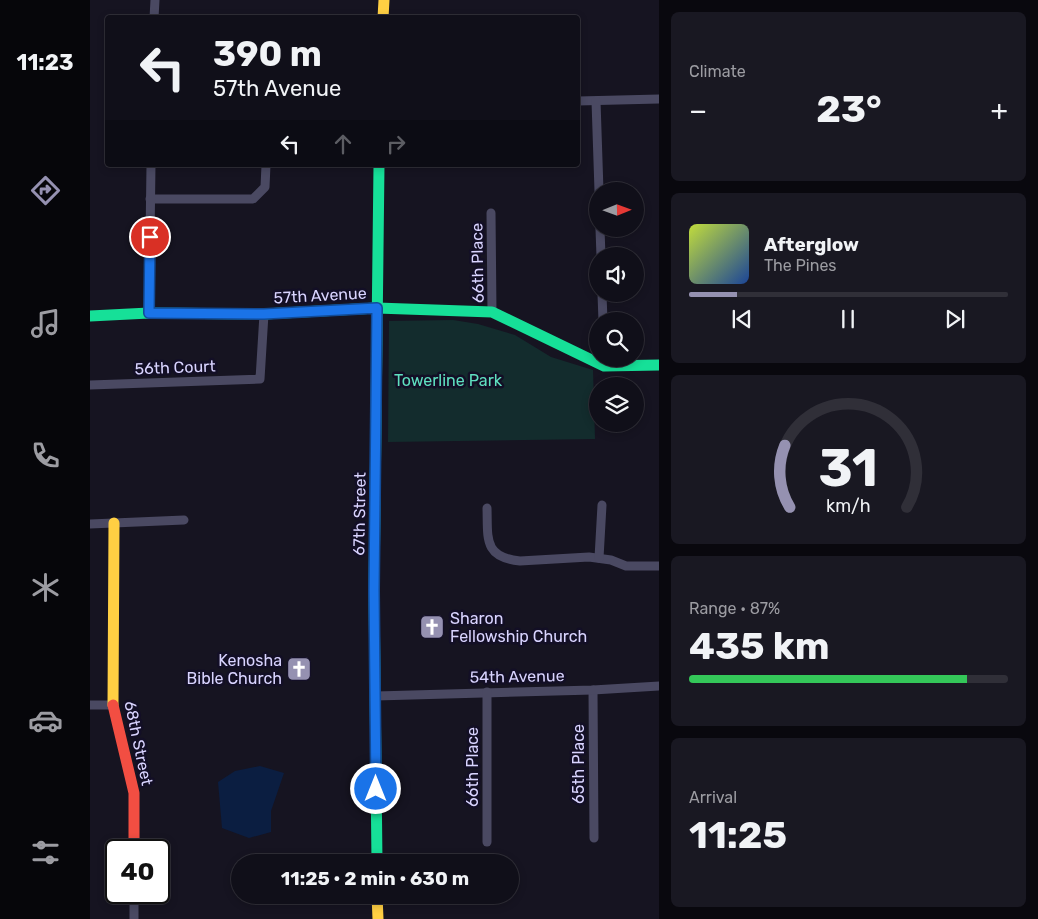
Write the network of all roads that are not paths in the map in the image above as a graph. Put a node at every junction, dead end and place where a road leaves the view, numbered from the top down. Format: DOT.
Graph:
graph roads {
  1 [pos="154,0"];
  2 [pos="384,0"];
  3 [pos="154,15"];
  4 [pos="383,15"];
  5 [pos="659,99"];
  6 [pos="580,101"];
  7 [pos="596,101"];
  8 [pos="151,167"];
  9 [pos="266,167"];
  10 [pos="379,167"];
  11 [pos="599,182"];
  12 [pos="150,199"];
  13 [pos="491,213"];
  14 [pos="377,308"];
  15 [pos="492,312"];
  16 [pos="149,313"];
  17 [pos="264,314"];
  18 [pos="90,316"];
  19 [pos="589,355"];
  20 [pos="644,365"];
  21 [pos="659,366"];
  22 [pos="90,385"];
  23 [pos="602,505"];
  24 [pos="487,508"];
  25 [pos="184,520"];
  26 [pos="114,523"];
  27 [pos="90,524"];
  28 [pos="599,558"];
  29 [pos="659,566"];
  30 [pos="659,686"];
  31 [pos="593,690"];
  32 [pos="487,692"];
  33 [pos="376,696"];
  34 [pos="112,704"];
  35 [pos="90,705"];
  36 [pos="594,838"];
  37 [pos="134,839"];
  38 [pos="486,842"];
  39 [pos="377,854"];
  40 [pos="134,904"];
  41 [pos="377,904"];
  42 [pos="134,919"];
  43 [pos="378,919"];
  1 -- 3 [label="street"];
  2 -- 4 [label="street"];
  5 -- 7 [label="street"];
  6 -- 7 [label="street"];
  7 -- 11 [label="street"];
  8 -- 12 [label="street"];
  9 -- 12 [label="street"];
  10 -- 14 [label="street, 67th Street"];
  12 -- 16 [label="street"];
  13 -- 15 [label="street, 66th Place"];
  14 -- 15 [label="street, 57th Avenue"];
  14 -- 17 [label="street, 57th Avenue"];
  14 -- 33 [label="street, 67th Street"];
  15 -- 19 [label="street, 57th Avenue"];
  16 -- 17 [label="street, 57th Avenue"];
  16 -- 18 [label="street, 57th Avenue"];
  17 -- 22 [label="street, 56th Court"];
  20 -- 21 [label="street, 57th Avenue"];
  23 -- 28 [label="street"];
  24 -- 28 [label="street"];
  25 -- 26 [label="street"];
  26 -- 27 [label="street"];
  26 -- 34 [label="street, 68th Street"];
  28 -- 29 [label="street"];
  30 -- 31 [label="street, 54th Avenue"];
  31 -- 32 [label="street, 54th Avenue"];
  31 -- 36 [label="street, 65th Place"];
  32 -- 33 [label="street, 54th Avenue"];
  32 -- 38 [label="street, 66th Place"];
  33 -- 39 [label="street, 67th Street"];
  34 -- 35 [label="street"];
  34 -- 37 [label="street, 68th Street"];
  40 -- 42 [label="street"];
  41 -- 43 [label="street"];
}
